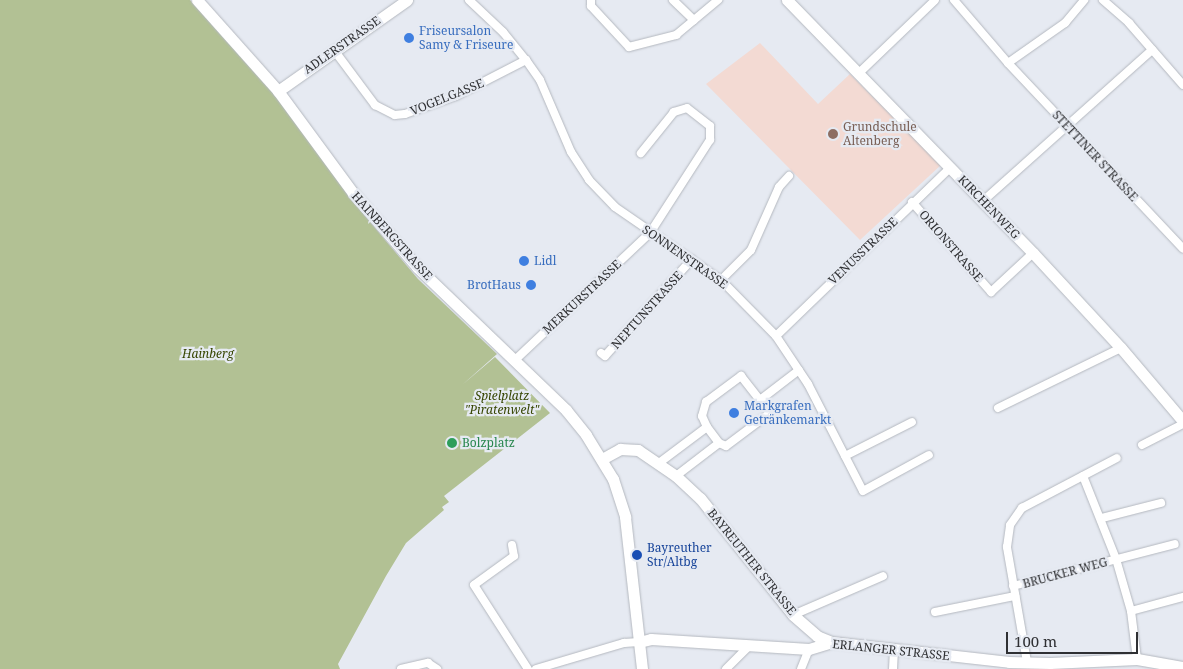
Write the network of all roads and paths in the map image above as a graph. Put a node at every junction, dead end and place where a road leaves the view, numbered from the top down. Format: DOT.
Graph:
graph roads {
  1 [pos="197,0"];
  2 [pos="407,0"];
  3 [pos="469,0"];
  4 [pos="591,0"];
  5 [pos="673,0"];
  6 [pos="718,0"];
  7 [pos="787,0"];
  8 [pos="935,0"];
  9 [pos="954,0"];
  10 [pos="1084,0"];
  11 [pos="1103,0"];
  12 [pos="694,20"];
  13 [pos="334,50"];
  14 [pos="1152,50"];
  15 [pos="526,60"];
  16 [pos="1008,63"];
  17 [pos="859,73"];
  18 [pos="1183,85"];
  19 [pos="278,90"];
  20 [pos="1067,127"];
  21 [pos="641,153"];
  22 [pos="950,167"];
  23 [pos="789,176"];
  24 [pos="984,201"];
  25 [pos="912,202"];
  26 [pos="650,233"];
  27 [pos="1183,249"];
  28 [pos="1033,254"];
  29 [pos="692,260"];
  30 [pos="721,280"];
  31 [pos="776,336"];
  32 [pos="1122,348"];
  33 [pos="601,353"];
  34 [pos="514,361"];
  35 [pos="799,370"];
  36 [pos="760,400"];
  37 [pos="998,408"];
  38 [pos="912,422"];
  39 [pos="1183,423"];
  40 [pos="707,427"];
  41 [pos="719,442"];
  42 [pos="1142,445"];
  43 [pos="929,455"];
  44 [pos="845,456"];
  45 [pos="1118,458"];
  46 [pos="602,459"];
  47 [pos="659,463"];
  48 [pos="676,476"];
  49 [pos="1083,476"];
  50 [pos="1161,503"];
  51 [pos="1102,518"];
  52 [pos="1175,544"];
  53 [pos="512,545"];
  54 [pos="1116,559"];
  55 [pos="883,576"];
  56 [pos="1013,586"];
  57 [pos="1015,596"];
  58 [pos="1183,597"];
  59 [pos="1131,611"];
  60 [pos="935,612"];
  61 [pos="793,615"];
  62 [pos="639,642"];
  63 [pos="832,642"];
  64 [pos="748,647"];
  65 [pos="809,649"];
  66 [pos="894,651"];
  67 [pos="1137,659"];
  68 [pos="1027,662"];
  69 [pos="1048,666"];
  70 [pos="1183,667"];
  71 [pos="401,669"];
  72 [pos="437,669"];
  73 [pos="528,669"];
  74 [pos="536,669"];
  75 [pos="642,669"];
  76 [pos="726,669"];
  77 [pos="801,669"];
  78 [pos="893,669"];
  1 -- 19 [label="street, HAINBERGSTRASSE"];
  2 -- 13 [label="street, ADLERSTRASSE"];
  3 -- 15 [label="street, SONNENSTRASSE"];
  4 -- 12 [label="street"];
  5 -- 12 [label="street"];
  6 -- 12 [label="street"];
  7 -- 17 [label="street, KIRCHENWEG"];
  8 -- 17 [label="street"];
  9 -- 16 [label="street, STETTINER STRASSE"];
  10 -- 16 [label="street"];
  11 -- 14 [label="street"];
  13 -- 15 [label="street, VOGELGASSE"];
  13 -- 19 [label="street, ADLERSTRASSE"];
  14 -- 18 [label="street"];
  14 -- 20 [label="street"];
  15 -- 26 [label="street, SONNENSTRASSE"];
  16 -- 20 [label="street, STETTINER STRASSE"];
  17 -- 22 [label="street, KIRCHENWEG"];
  19 -- 34 [label="street, HAINBERGSTRASSE"];
  20 -- 24 [label="street"];
  20 -- 27 [label="street, STETTINER STRASSE"];
  21 -- 26 [label="street, MERKURSTRASSE"];
  22 -- 24 [label="street, KIRCHENWEG"];
  22 -- 25 [label="street, VENUSSTRASSE"];
  23 -- 30 [label="street"];
  24 -- 28 [label="street, KIRCHENWEG"];
  25 -- 28 [label="street, ORIONSTRASSE"];
  25 -- 31 [label="street, VENUSSTRASSE"];
  26 -- 29 [label="street, SONNENSTRASSE"];
  26 -- 34 [label="street, MERKURSTRASSE"];
  28 -- 32 [label="street, KIRCHENWEG"];
  29 -- 30 [label="street, SONNENSTRASSE"];
  29 -- 33 [label="street, NEPTUNSTRASSE"];
  30 -- 31 [label="street, SONNENSTRASSE"];
  31 -- 35 [label="street, SONNENSTRASSE"];
  32 -- 37 [label="street"];
  32 -- 39 [label="street, KIRCHENWEG"];
  34 -- 46 [label="street, HAINBERGSTRASSE"];
  35 -- 36 [label="street"];
  35 -- 44 [label="street, SONNENSTRASSE"];
  36 -- 40 [label="street"];
  36 -- 41 [label="street"];
  38 -- 44 [label="street"];
  39 -- 42 [label="street"];
  40 -- 41 [label="street"];
  40 -- 47 [label="street"];
  41 -- 48 [label="street"];
  43 -- 44 [label="street, SONNENSTRASSE"];
  45 -- 49 [label="street"];
  46 -- 47 [label="street, BAYREUTHER STRASSE"];
  46 -- 62 [label="street, HAINBERGSTRASSE"];
  47 -- 48 [label="street, BAYREUTHER STRASSE"];
  48 -- 61 [label="street, BAYREUTHER STRASSE"];
  49 -- 51 [label="street"];
  49 -- 56 [label="street"];
  50 -- 51 [label="street"];
  51 -- 54 [label="street"];
  52 -- 54 [label="street, BRUCKER WEG"];
  53 -- 73 [label="street"];
  54 -- 56 [label="street, BRUCKER WEG"];
  54 -- 59 [label="street"];
  55 -- 61 [label="street"];
  56 -- 57 [label="street"];
  57 -- 60 [label="street"];
  57 -- 68 [label="street"];
  58 -- 59 [label="street"];
  59 -- 67 [label="street"];
  61 -- 63 [label="street, BAYREUTHER STRASSE"];
  62 -- 64 [label="street, ERLANGER STRASSE"];
  62 -- 74 [label="street"];
  62 -- 75 [label="street, HAINBERGSTRASSE"];
  63 -- 65 [label="street, ERLANGER STRASSE"];
  63 -- 66 [label="street, ERLANGER STRASSE"];
  64 -- 65 [label="street, ERLANGER STRASSE"];
  64 -- 76 [label="street"];
  65 -- 77 [label="street"];
  66 -- 68 [label="street, ERLANGER STRASSE"];
  66 -- 78 [label="street"];
  67 -- 69 [label="street, ERLANGER STRASSE"];
  67 -- 70 [label="street, ERLANGER STRASSE"];
  68 -- 69 [label="street, ERLANGER STRASSE"];
  71 -- 72 [label="street"];
}
